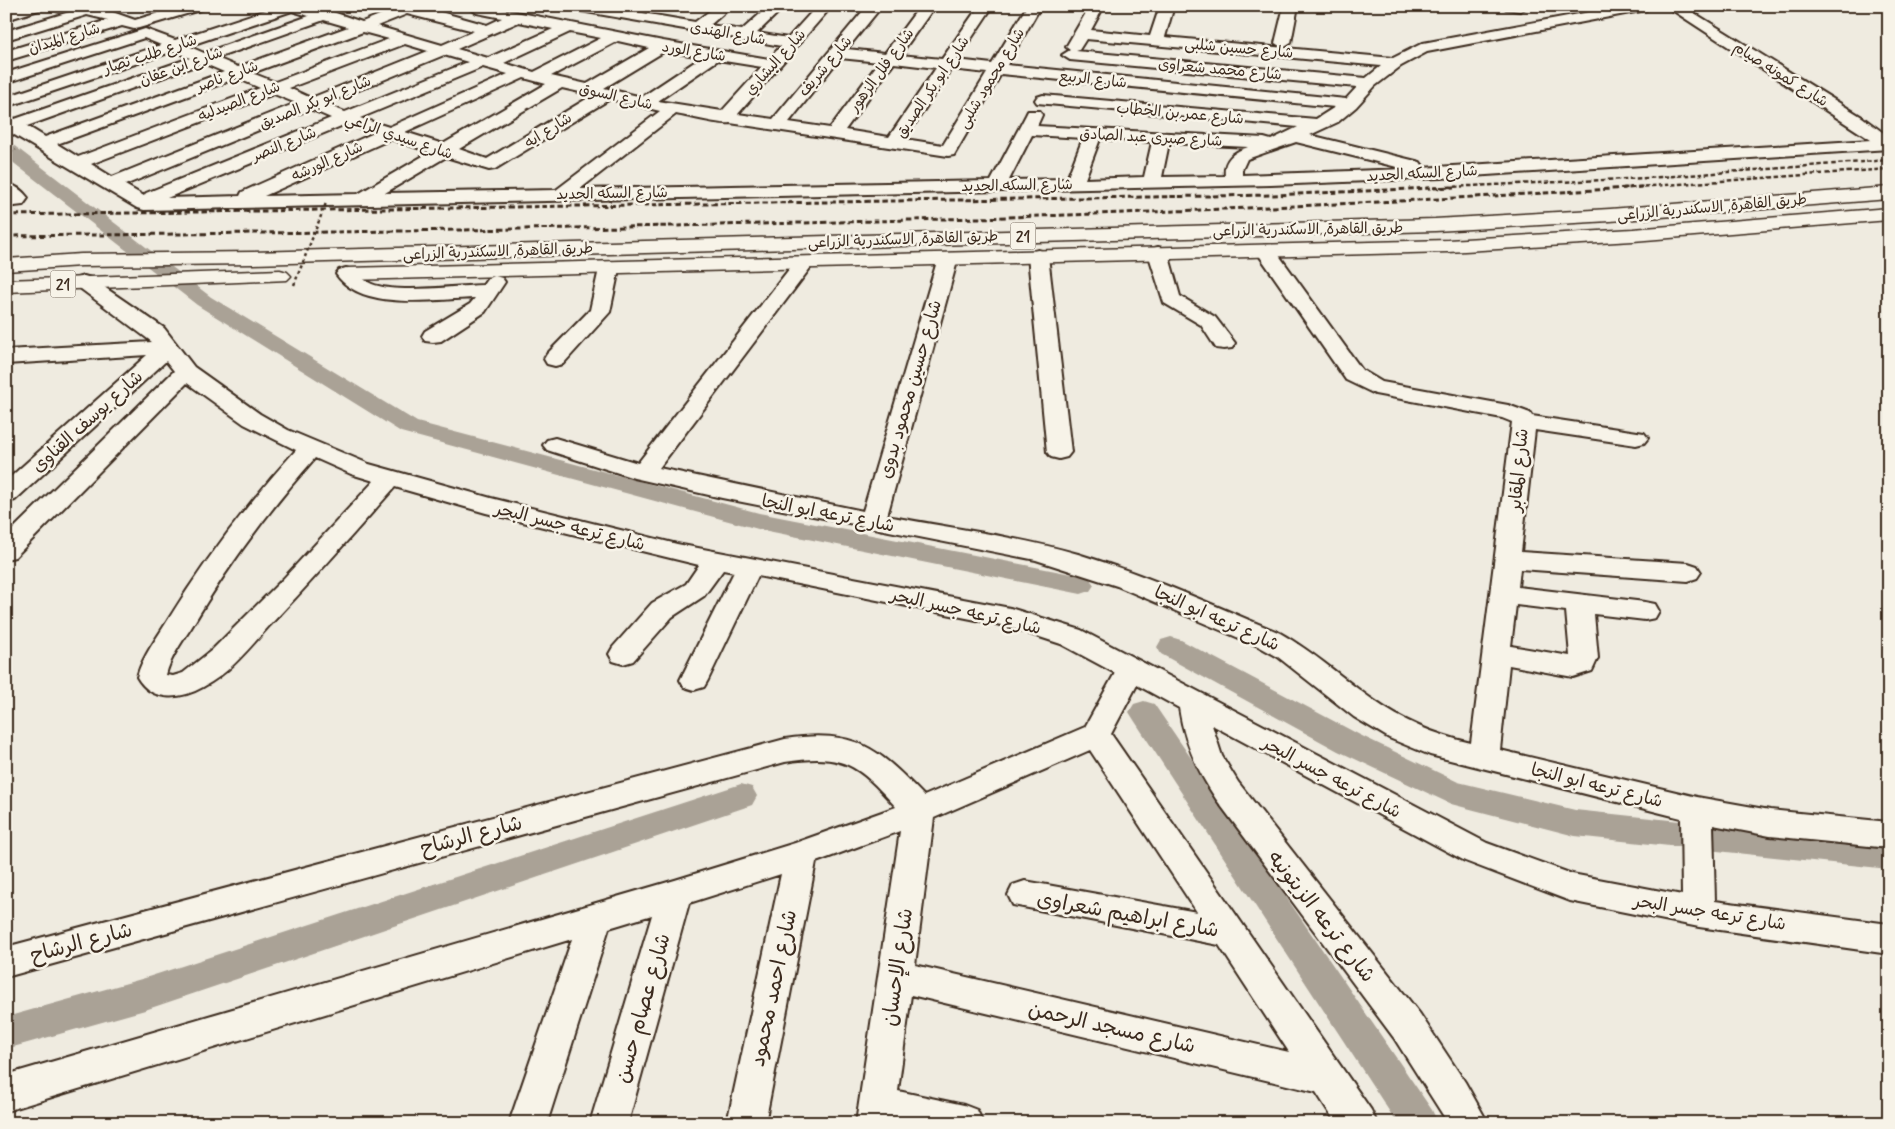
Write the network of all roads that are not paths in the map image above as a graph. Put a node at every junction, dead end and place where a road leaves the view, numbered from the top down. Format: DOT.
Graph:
graph roads {
  1 [pos="37,6"];
  2 [pos="139,6"];
  3 [pos="198,6"];
  4 [pos="259,6"];
  5 [pos="292,6"];
  6 [pos="350,6"];
  7 [pos="474,6"];
  8 [pos="575,6"];
  9 [pos="672,6"];
  10 [pos="725,6"];
  11 [pos="778,6"];
  12 [pos="825,6"];
  13 [pos="875,6"];
  14 [pos="928,6"];
  15 [pos="986,6"];
  16 [pos="1034,6"];
  17 [pos="1097,6"];
  18 [pos="1167,6"];
  19 [pos="1290,6"];
  20 [pos="1673,6"];
  21 [pos="404,7"];
  22 [pos="1638,7"];
  23 [pos="106,9"];
  24 [pos="1565,13"];
  25 [pos="168,15"];
  26 [pos="325,15"];
  27 [pos="6,16"];
  28 [pos="517,17"];
  29 [pos="654,20"];
  30 [pos="362,26"];
  31 [pos="567,28"];
  32 [pos="697,28"];
  33 [pos="490,30"];
  34 [pos="147,33"];
  35 [pos="1082,34"];
  36 [pos="6,36"];
  37 [pos="616,37"];
  38 [pos="743,37"];
  39 [pos="403,39"];
  40 [pos="1156,41"];
  41 [pos="792,43"];
  42 [pos="1283,43"];
  43 [pos="663,46"];
  44 [pos="443,50"];
  45 [pos="836,53"];
  46 [pos="715,55"];
  47 [pos="1070,55"];
  48 [pos="6,56"];
  49 [pos="890,58"];
  50 [pos="203,59"];
  51 [pos="485,63"];
  52 [pos="1395,63"];
  53 [pos="773,64"];
  54 [pos="947,64"];
  55 [pos="997,69"];
  56 [pos="235,72"];
  57 [pos="529,75"];
  58 [pos="1058,75"];
  59 [pos="6,78"];
  60 [pos="559,83"];
  61 [pos="1369,83"];
  62 [pos="272,88"];
  63 [pos="589,90"];
  64 [pos="607,94"];
  65 [pos="1043,100"];
  66 [pos="6,102"];
  67 [pos="644,103"];
  68 [pos="311,104"];
  69 [pos="1350,104"];
  70 [pos="673,109"];
  71 [pos="347,119"];
  72 [pos="724,119"];
  73 [pos="9,124"];
  74 [pos="1317,124"];
  75 [pos="776,126"];
  76 [pos="1025,130"];
  77 [pos="390,133"];
  78 [pos="834,134"];
  79 [pos="1093,134"];
  80 [pos="1294,136"];
  81 [pos="1162,138"];
  82 [pos="894,142"];
  83 [pos="42,144"];
  84 [pos="1277,144"];
  85 [pos="1888,144"];
  86 [pos="948,151"];
  87 [pos="443,152"];
  88 [pos="639,155"];
  89 [pos="76,164"];
  90 [pos="489,165"];
  91 [pos="1441,173"];
  92 [pos="583,178"];
  93 [pos="1234,180"];
  94 [pos="1152,181"];
  95 [pos="111,184"];
  96 [pos="1074,184"];
  97 [pos="997,186"];
  98 [pos="1889,192"];
  99 [pos="560,194"];
  100 [pos="363,199"];
  101 [pos="240,201"];
  102 [pos="142,203"];
  103 [pos="1889,214"];
  104 [pos="1266,251"];
  105 [pos="1158,253"];
  106 [pos="1038,256"];
  107 [pos="948,258"];
  108 [pos="804,263"];
  109 [pos="8,264"];
  110 [pos="609,270"];
  111 [pos="83,271"];
  112 [pos="499,272"];
  113 [pos="346,274"];
  114 [pos="6,286"];
  115 [pos="490,291"];
  116 [pos="433,336"];
  117 [pos="1224,343"];
  118 [pos="168,347"];
  119 [pos="6,357"];
  120 [pos="555,359"];
  121 [pos="186,372"];
  122 [pos="1524,422"];
  123 [pos="1636,438"];
  124 [pos="555,445"];
  125 [pos="311,448"];
  126 [pos="1059,452"];
  127 [pos="643,473"];
  128 [pos="391,478"];
  129 [pos="6,495"];
  130 [pos="873,521"];
  131 [pos="6,552"];
  132 [pos="717,560"];
  133 [pos="1508,560"];
  134 [pos="750,566"];
  135 [pos="1688,572"];
  136 [pos="1504,595"];
  137 [pos="1579,604"];
  138 [pos="1645,611"];
  139 [pos="1497,653"];
  140 [pos="623,654"];
  141 [pos="1131,669"];
  142 [pos="694,680"];
  143 [pos="1193,701"];
  144 [pos="1096,735"];
  145 [pos="1484,757"];
  146 [pos="919,811"];
  147 [pos="1697,819"];
  148 [pos="1889,835"];
  149 [pos="801,854"];
  150 [pos="675,894"];
  151 [pos="1025,895"];
  152 [pos="1699,901"];
  153 [pos="596,917"];
  154 [pos="1231,933"];
  155 [pos="1889,939"];
  156 [pos="6,962"];
  157 [pos="896,976"];
  158 [pos="1328,1078"];
  159 [pos="6,1093"];
  160 [pos="877,1113"];
  161 [pos="528,1123"];
  162 [pos="609,1123"];
  163 [pos="746,1123"];
  164 [pos="964,1123"];
  165 [pos="1358,1123"];
  166 [pos="1469,1123"];
  1 -- 27 [label="street"];
  2 -- 25 [label="street"];
  3 -- 25 [label="street"];
  4 -- 34 [label="street"];
  5 -- 26 [label="street, شارع السوق"];
  5 -- 34 [label="street, شارع طلب نصار"];
  6 -- 26 [label="street, شارع ابن عفان"];
  7 -- 28 [label="street, شارع الورد"];
  8 -- 29 [label="street, شارع الهندى"];
  9 -- 29 [label="street"];
  10 -- 32 [label="street"];
  11 -- 38 [label="street"];
  12 -- 41 [label="street, شارع البشاري"];
  13 -- 45 [label="street, شارع شريف"];
  14 -- 49 [label="street, شارع فلل الزهور"];
  15 -- 54 [label="street, شارع ابو بكر الصديق"];
  16 -- 55 [label="street, شارع محمود شلبى"];
  17 -- 35 [label="street"];
  18 -- 40 [label="street"];
  19 -- 42 [label="street"];
  20 -- 85 [label="street, شارع كمونه صيام"];
  21 -- 30 [label="street, شارع ناصر"];
  21 -- 33 [label="street"];
  22 -- 24 [label="street"];
  23 -- 34 [label="street, شارع سيدي الراعي"];
  23 -- 36 [label="street"];
  24 -- 52 [label="street"];
  25 -- 34 [label="street"];
  26 -- 30 [label="street, شارع السوق"];
  26 -- 50 [label="street, شارع ابن عفان"];
  28 -- 31 [label="street, شارع الورد"];
  28 -- 33 [label="street, شارع ابو بكر الصديق"];
  29 -- 32 [label="street, شارع الهندى"];
  30 -- 39 [label="street, شارع السوق"];
  30 -- 56 [label="street, شارع ناصر"];
  31 -- 37 [label="street, شارع الورد"];
  31 -- 51 [label="street, شارع النصر"];
  32 -- 38 [label="street, شارع الهندى"];
  33 -- 44 [label="street, شارع ابو بكر الصديق"];
  34 -- 48 [label="street, شارع الميدان"];
  34 -- 50 [label="street, شارع سيدي الراعي"];
  34 -- 59 [label="street"];
  34 -- 66 [label="street, شارع طلب نصار"];
  35 -- 40 [label="street, شارع حسين شلبى"];
  35 -- 47 [label="street"];
  37 -- 43 [label="street, شارع الورد"];
  37 -- 57 [label="street, شارع الورشه"];
  38 -- 41 [label="street, شارع الهندى"];
  39 -- 44 [label="street, شارع السوق"];
  39 -- 62 [label="street, شارع الصيدليه"];
  40 -- 52 [label="street, شارع حسين شلبى"];
  41 -- 53 [label="street, شارع البشاري"];
  43 -- 46 [label="street, شارع الورد"];
  43 -- 63 [label="street"];
  44 -- 51 [label="street, شارع السوق"];
  44 -- 68 [label="street, شارع ابو بكر الصديق"];
  45 -- 49 [label="street, شارع الربيع"];
  45 -- 75 [label="street, شارع شريف"];
  46 -- 53 [label="street, شارع الورد"];
  46 -- 67 [label="street"];
  47 -- 58 [label="street"];
  47 -- 61 [label="street, شارع محمد شعراوى"];
  49 -- 54 [label="street, شارع الربيع"];
  49 -- 78 [label="street, شارع فلل الزهور"];
  50 -- 56 [label="street, شارع سيدي الراعي"];
  50 -- 73 [label="street, شارع ابن عفان"];
  51 -- 57 [label="street, شارع السوق"];
  51 -- 71 [label="street, شارع النصر"];
  52 -- 61 [label="street"];
  53 -- 72 [label="street, شارع البشاري"];
  54 -- 55 [label="street, شارع الربيع"];
  54 -- 82 [label="street, شارع ابو بكر الصديق"];
  55 -- 58 [label="street, شارع الربيع"];
  55 -- 86 [label="street, شارع محمود شلبى"];
  56 -- 62 [label="street, شارع سيدي الراعي"];
  56 -- 83 [label="street, شارع ناصر"];
  57 -- 60 [label="street, شارع السوق"];
  57 -- 77 [label="street, شارع الورشه"];
  58 -- 65 [label="street"];
  58 -- 69 [label="street, شارع الربيع"];
  60 -- 63 [label="street, شارع السوق"];
  60 -- 87 [label="street"];
  61 -- 69 [label="street"];
  62 -- 68 [label="street, شارع سيدي الراعي"];
  62 -- 89 [label="street, شارع الصيدليه"];
  63 -- 64 [label="street, شارع السوق"];
  64 -- 67 [label="street, شارع السوق"];
  64 -- 90 [label="street, شارع ايه"];
  65 -- 74 [label="street, شارع عمر بن الخطاب"];
  65 -- 76 [label="street"];
  67 -- 70 [label="street, شارع السوق"];
  68 -- 71 [label="street, شارع سيدي الراعي"];
  68 -- 95 [label="street, شارع ابو بكر الصديق"];
  69 -- 74 [label="street"];
  70 -- 72 [label="street, شارع السوق"];
  70 -- 92 [label="street"];
  71 -- 77 [label="street, شارع سيدي الراعي"];
  71 -- 102 [label="street, شارع النصر"];
  72 -- 75 [label="street, شارع السوق"];
  73 -- 83 [label="street"];
  74 -- 80 [label="street"];
  75 -- 78 [label="street, شارع السوق"];
  76 -- 79 [label="street, شارع صبرى عبد الصادق"];
  76 -- 97 [label="street"];
  77 -- 87 [label="street, شارع سيدي الراعي"];
  77 -- 101 [label="street, شارع الورشه"];
  78 -- 82 [label="street, شارع السوق"];
  79 -- 81 [label="street, شارع صبرى عبد الصادق"];
  79 -- 96 [label="street"];
  80 -- 84 [label="street"];
  80 -- 91 [label="street"];
  81 -- 84 [label="street, شارع صبرى عبد الصادق"];
  81 -- 94 [label="street"];
  82 -- 86 [label="street, شارع السوق"];
  83 -- 89 [label="street"];
  84 -- 93 [label="street"];
  85 -- 91 [label="street, شارع السكه الحديد"];
  87 -- 90 [label="street, شارع سيدي الراعي"];
  87 -- 100 [label="street"];
  88 -- 92 [label="street"];
  89 -- 95 [label="street"];
  91 -- 93 [label="street, شارع السكه الحديد"];
  92 -- 99 [label="street"];
  93 -- 94 [label="street, شارع السكه الحديد"];
  94 -- 96 [label="street, شارع السكه الحديد"];
  95 -- 102 [label="street"];
  96 -- 97 [label="street, شارع السكه الحديد"];
  97 -- 99 [label="street, شارع السكه الحديد"];
  98 -- 111 [label="highway, طريق القاهرة, الاسكندرية الزراعى / 21"];
  99 -- 100 [label="street, شارع السكه الحديد"];
  100 -- 101 [label="street, شارع السكه الحديد"];
  101 -- 102 [label="street, شارع السكه الحديد"];
  103 -- 104 [label="highway, طريق القاهرة, الاسكندرية الزراعى / 21"];
  104 -- 105 [label="highway, طريق القاهرة, الاسكندرية الزراعى / 21"];
  104 -- 122 [label="street, شارع المقابر"];
  105 -- 106 [label="highway, طريق القاهرة, الاسكندرية الزراعى / 21"];
  105 -- 117 [label="street"];
  106 -- 107 [label="highway, طريق القاهرة, الاسكندرية الزراعى / 21"];
  106 -- 126 [label="lane"];
  107 -- 108 [label="highway, طريق القاهرة, الاسكندرية الزراعى / 21"];
  107 -- 130 [label="street, شارع حسين محمود بدوى"];
  108 -- 110 [label="highway, طريق القاهرة, الاسكندرية الزراعى / 21"];
  108 -- 127 [label="street"];
  109 -- 111 [label="highway, طريق القاهرة, الاسكندرية الزراعى / 21"];
  110 -- 112 [label="highway, طريق القاهرة, الاسكندرية الزراعى / 21"];
  110 -- 120 [label="lane"];
  111 -- 113 [label="highway, طريق القاهرة, الاسكندرية الزراعى / 21"];
  111 -- 114 [label="highway, طريق القاهرة, الاسكندرية الزراعى / 21"];
  111 -- 118 [label="street, شارع ترعه جسر البحر"];
  112 -- 113 [label="highway, طريق القاهرة, الاسكندرية الزراعى / 21"];
  112 -- 115 [label="street"];
  113 -- 115 [label="lane"];
  115 -- 116 [label="street"];
  118 -- 119 [label="street"];
  118 -- 121 [label="street, شارع ترعه جسر البحر"];
  118 -- 129 [label="street, شارع يوسف القناوى"];
  121 -- 125 [label="street, شارع ترعه جسر البحر"];
  121 -- 131 [label="street"];
  122 -- 123 [label="street"];
  122 -- 133 [label="street, شارع المقابر"];
  124 -- 127 [label="street, شارع ترعه ابو النجا"];
  125 -- 128 [label="street, شارع ترعه جسر البحر"];
  125 -- 128 [label="street"];
  127 -- 130 [label="street, شارع ترعه ابو النجا"];
  128 -- 132 [label="street, شارع ترعه جسر البحر"];
  130 -- 145 [label="street, شارع ترعه ابو النجا"];
  132 -- 134 [label="street, شارع ترعه جسر البحر"];
  132 -- 140 [label="street"];
  133 -- 135 [label="street"];
  133 -- 136 [label="street, شارع المقابر"];
  134 -- 141 [label="street, شارع ترعه جسر البحر"];
  134 -- 142 [label="street"];
  136 -- 137 [label="street"];
  136 -- 139 [label="street, شارع المقابر"];
  137 -- 138 [label="street"];
  137 -- 139 [label="street"];
  139 -- 145 [label="street, شارع المقابر"];
  141 -- 143 [label="street, شارع ترعه جسر البحر"];
  141 -- 144 [label="street"];
  143 -- 152 [label="street, شارع ترعه جسر البحر"];
  143 -- 166 [label="street, شارع ترعه الزيتونيه"];
  144 -- 146 [label="street"];
  144 -- 154 [label="street"];
  145 -- 147 [label="street, شارع ترعه ابو النجا"];
  146 -- 149 [label="street"];
  146 -- 156 [label="street, شارع الرشاح"];
  146 -- 157 [label="street, شارع الإحسان"];
  147 -- 148 [label="street, شارع ترعه ابو النجا"];
  147 -- 152 [label="street"];
  149 -- 150 [label="street"];
  149 -- 163 [label="street, شارع احمد محمود"];
  150 -- 153 [label="street"];
  150 -- 162 [label="street, شارع عصام حسن"];
  151 -- 154 [label="street, شارع ابراهيم شعراوى"];
  152 -- 155 [label="street, شارع ترعه جسر البحر"];
  153 -- 159 [label="street"];
  153 -- 161 [label="street"];
  154 -- 158 [label="street"];
  157 -- 158 [label="street, شارع مسجد الرحمن"];
  157 -- 160 [label="street, شارع الإحسان"];
  158 -- 165 [label="street"];
  160 -- 164 [label="street"];
}
